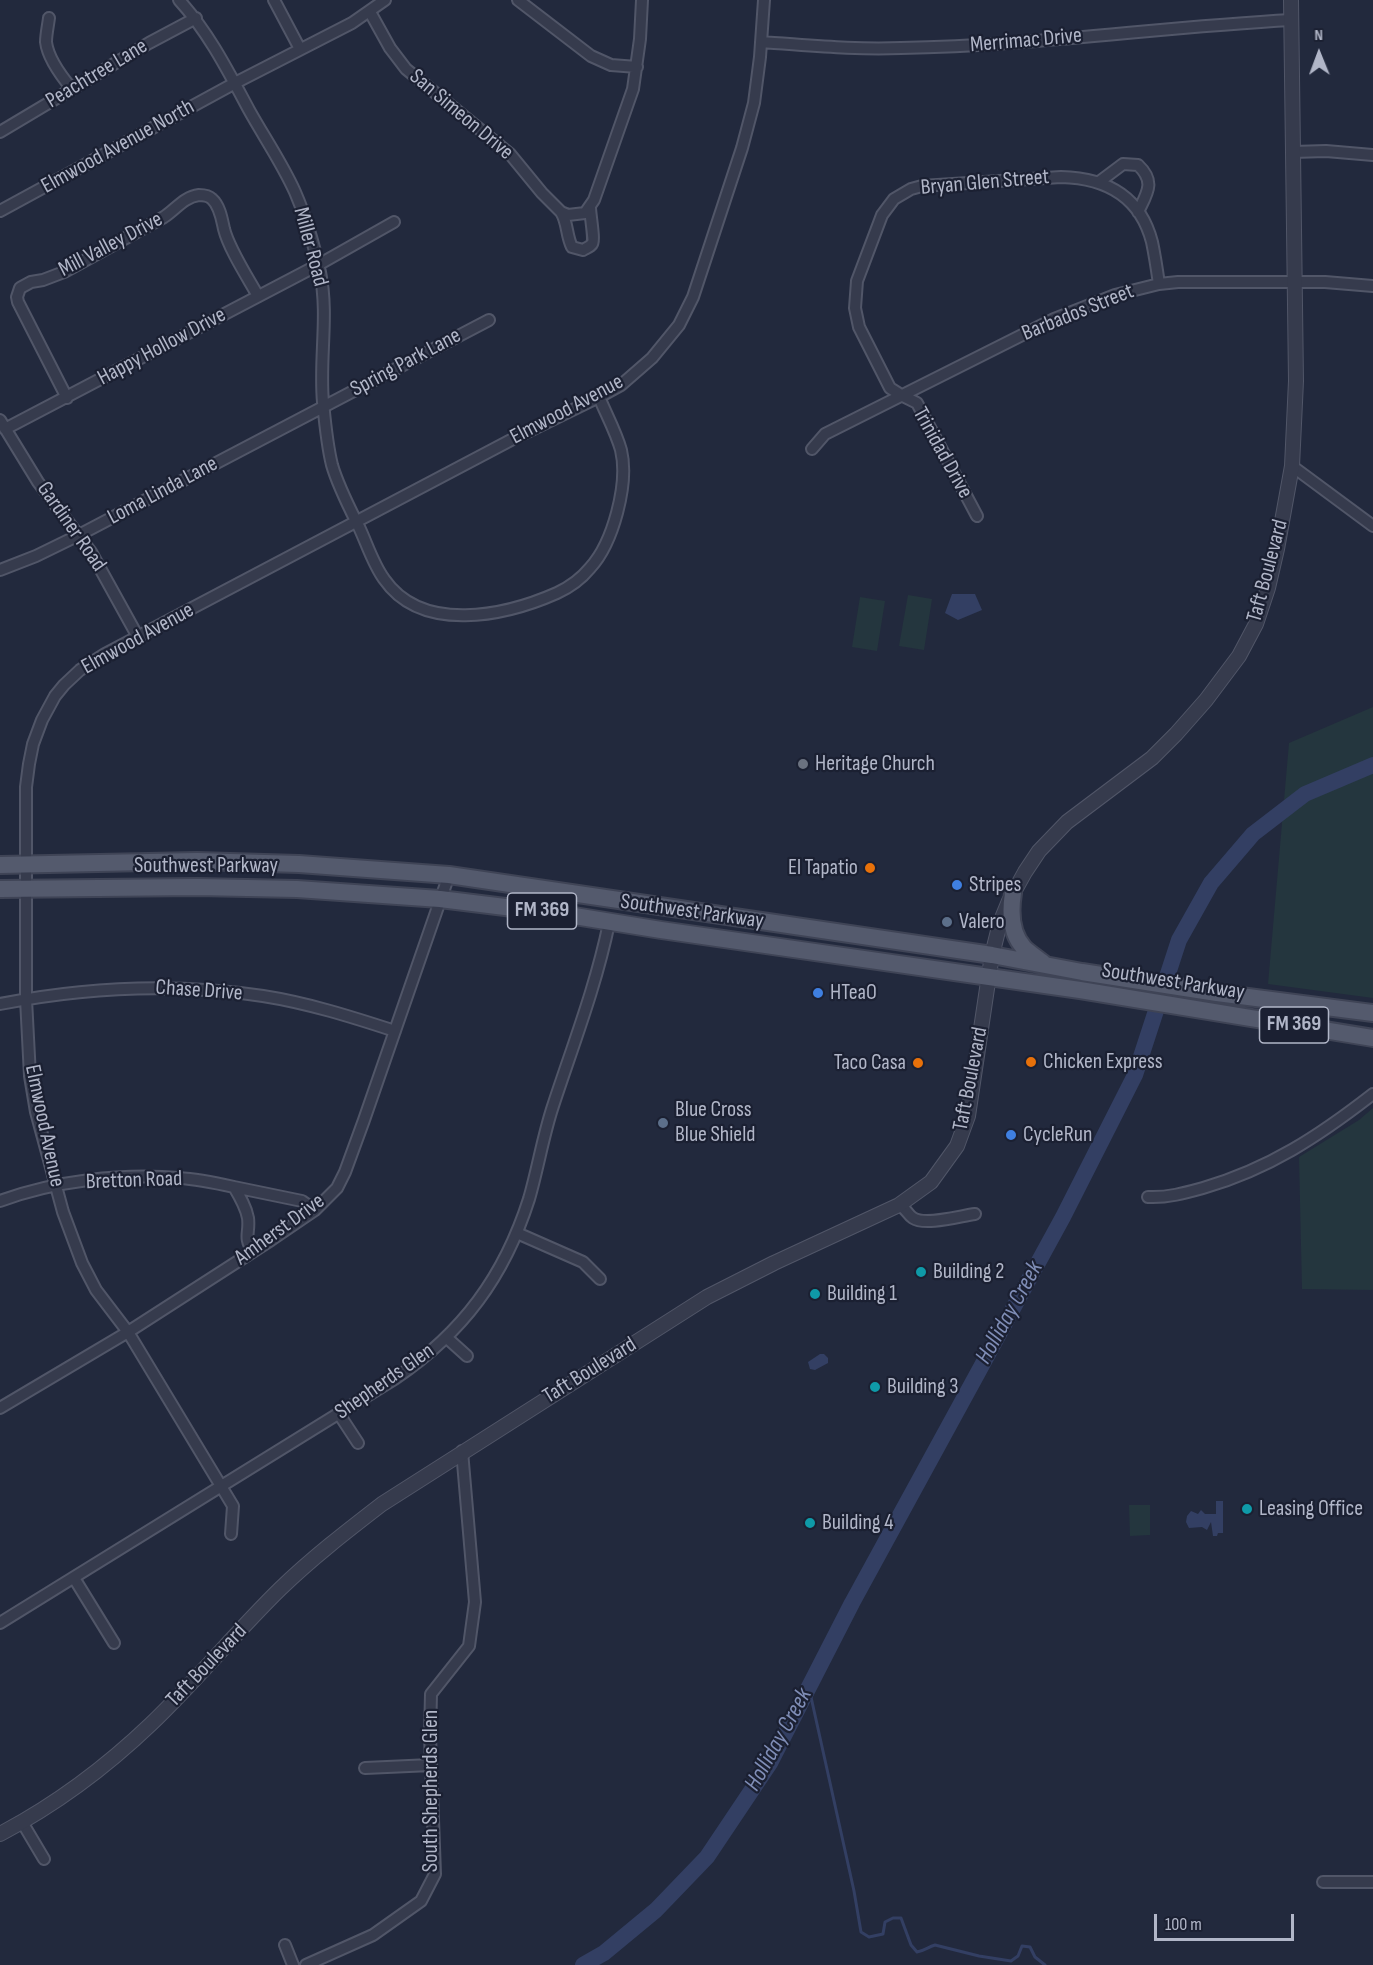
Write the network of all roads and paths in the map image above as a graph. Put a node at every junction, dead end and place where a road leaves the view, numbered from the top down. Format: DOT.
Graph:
graph roads {
  1 [pos="179,0"];
  2 [pos="274,0"];
  3 [pos="385,0"];
  4 [pos="518,0"];
  5 [pos="642,0"];
  6 [pos="764,0"];
  7 [pos="1291,0"];
  8 [pos="370,12"];
  9 [pos="49,18"];
  10 [pos="196,18"];
  11 [pos="1291,20"];
  12 [pos="761,42"];
  13 [pos="300,49"];
  14 [pos="637,67"];
  15 [pos="235,83"];
  16 [pos="72,89"];
  17 [pos="0,132"];
  18 [pos="1293,152"];
  19 [pos="1373,155"];
  20 [pos="1099,182"];
  21 [pos="590,207"];
  22 [pos="0,211"];
  23 [pos="561,212"];
  24 [pos="1138,212"];
  25 [pos="394,222"];
  26 [pos="318,265"];
  27 [pos="1294,282"];
  28 [pos="1160,284"];
  29 [pos="1373,286"];
  30 [pos="258,296"];
  31 [pos="489,320"];
  32 [pos="901,395"];
  33 [pos="599,397"];
  34 [pos="67,398"];
  35 [pos="323,406"];
  36 [pos="3,424"];
  37 [pos="812,449"];
  38 [pos="1292,466"];
  39 [pos="977,516"];
  40 [pos="356,521"];
  41 [pos="1373,526"];
  42 [pos="79,535"];
  43 [pos="0,570"];
  44 [pos="138,637"];
  45 [pos="27,864"];
  46 [pos="0,865"];
  47 [pos="327,866"];
  48 [pos="449,875"];
  49 [pos="0,889"];
  50 [pos="26,889"];
  51 [pos="326,891"];
  52 [pos="1013,893"];
  53 [pos="440,898"];
  54 [pos="609,923"];
  55 [pos="817,929"];
  56 [pos="817,953"];
  57 [pos="992,955"];
  58 [pos="1046,965"];
  59 [pos="990,978"];
  60 [pos="26,999"];
  61 [pos="0,1004"];
  62 [pos="1373,1013"];
  63 [pos="395,1031"];
  64 [pos="1373,1038"];
  65 [pos="1373,1094"];
  66 [pos="56,1186"];
  67 [pos="234,1187"];
  68 [pos="1148,1197"];
  69 [pos="0,1201"];
  70 [pos="899,1205"];
  71 [pos="315,1210"];
  72 [pos="975,1214"];
  73 [pos="517,1233"];
  74 [pos="253,1251"];
  75 [pos="600,1279"];
  76 [pos="128,1332"];
  77 [pos="447,1338"];
  78 [pos="467,1356"];
  79 [pos="0,1408"];
  80 [pos="339,1414"];
  81 [pos="358,1443"];
  82 [pos="462,1451"];
  83 [pos="222,1486"];
  84 [pos="231,1534"];
  85 [pos="74,1578"];
  86 [pos="0,1623"];
  87 [pos="114,1643"];
  88 [pos="431,1765"];
  89 [pos="365,1768"];
  90 [pos="22,1822"];
  91 [pos="0,1834"];
  92 [pos="44,1859"];
  93 [pos="1323,1882"];
  94 [pos="1373,1882"];
  95 [pos="285,1945"];
  96 [pos="292,1965"];
  97 [pos="306,1965"];
  1 -- 10 [label="street, Miller Road"];
  2 -- 13 [label="street"];
  3 -- 8 [label="street, Elmwood Avenue North"];
  4 -- 14 [label="street"];
  5 -- 14 [label="street"];
  6 -- 12 [label="street, Elmwood Avenue"];
  7 -- 11 [label="street, Taft Boulevard"];
  8 -- 13 [label="street, Elmwood Avenue North"];
  8 -- 23 [label="street, San Simeon Drive"];
  9 -- 16 [label="street"];
  10 -- 15 [label="street, Miller Road"];
  10 -- 16 [label="street, Peachtree Lane"];
  11 -- 12 [label="street, Merrimac Drive"];
  11 -- 18 [label="street, Taft Boulevard"];
  12 -- 33 [label="street, Elmwood Avenue"];
  13 -- 15 [label="street, Elmwood Avenue North"];
  14 -- 21 [label="street"];
  15 -- 22 [label="street, Elmwood Avenue North"];
  15 -- 26 [label="street, Miller Road"];
  16 -- 17 [label="street, Peachtree Lane"];
  18 -- 19 [label="street"];
  18 -- 27 [label="street, Taft Boulevard"];
  20 -- 24 [label="street, Bryan Glen Street"];
  20 -- 24 [label="street"];
  20 -- 32 [label="street, Bryan Glen Street"];
  21 -- 23 [label="street"];
  21 -- 23 [label="street, San Simeon Drive"];
  24 -- 28 [label="street, Bryan Glen Street"];
  25 -- 26 [label="street, Happy Hollow Drive"];
  26 -- 30 [label="street, Happy Hollow Drive"];
  26 -- 35 [label="street, Miller Road"];
  27 -- 28 [label="street, Barbados Street"];
  27 -- 29 [label="street, Barbados Street"];
  27 -- 38 [label="street, Taft Boulevard"];
  28 -- 32 [label="street, Barbados Street"];
  30 -- 34 [label="street, Happy Hollow Drive"];
  30 -- 34 [label="street, Mill Valley Drive"];
  31 -- 35 [label="street, Spring Park Lane"];
  32 -- 37 [label="street, Barbados Street"];
  32 -- 39 [label="street, Trinidad Drive"];
  33 -- 40 [label="street, Elmwood Avenue"];
  33 -- 40 [label="street, Miller Road"];
  34 -- 36 [label="street, Happy Hollow Drive"];
  35 -- 40 [label="street, Miller Road"];
  35 -- 42 [label="street, Loma Linda Lane"];
  36 -- 42 [label="street, Gardiner Road"];
  38 -- 41 [label="street"];
  38 -- 52 [label="street, Taft Boulevard"];
  40 -- 44 [label="street, Elmwood Avenue"];
  42 -- 43 [label="street, Loma Linda Lane"];
  42 -- 44 [label="street, Gardiner Road"];
  44 -- 45 [label="street, Elmwood Avenue"];
  45 -- 46 [label="main road, Southwest Parkway / FM 369"];
  45 -- 47 [label="main road, Southwest Parkway / FM 369"];
  45 -- 50 [label="street, Elmwood Avenue"];
  47 -- 48 [label="main road, Southwest Parkway / FM 369"];
  47 -- 51 [label="main road"];
  48 -- 53 [label="street, Amherst Drive"];
  48 -- 55 [label="main road, Southwest Parkway / FM 369"];
  49 -- 50 [label="main road, Southwest Parkway / FM 369"];
  50 -- 51 [label="main road, Southwest Parkway / FM 369"];
  50 -- 60 [label="street, Elmwood Avenue"];
  51 -- 53 [label="main road, Southwest Parkway / FM 369"];
  52 -- 57 [label="street, Taft Boulevard"];
  52 -- 58 [label="main road"];
  53 -- 54 [label="main road, Southwest Parkway / FM 369"];
  53 -- 63 [label="street, Amherst Drive"];
  54 -- 56 [label="main road, Southwest Parkway / FM 369"];
  54 -- 73 [label="street, Shepherds Glen"];
  55 -- 56 [label="main road"];
  55 -- 57 [label="main road, Southwest Parkway / FM 369"];
  56 -- 59 [label="main road, Southwest Parkway / FM 369"];
  57 -- 58 [label="main road, Southwest Parkway / FM 369"];
  57 -- 59 [label="street, Taft Boulevard"];
  58 -- 62 [label="main road, Southwest Parkway / FM 369"];
  59 -- 64 [label="main road, Southwest Parkway / FM 369"];
  59 -- 70 [label="street, Taft Boulevard"];
  60 -- 61 [label="street, Chase Drive"];
  60 -- 63 [label="street, Chase Drive"];
  60 -- 66 [label="street, Elmwood Avenue"];
  63 -- 71 [label="street, Amherst Drive"];
  65 -- 68 [label="street"];
  66 -- 67 [label="street, Bretton Road"];
  66 -- 69 [label="street, Bretton Road"];
  66 -- 76 [label="street, Elmwood Avenue"];
  67 -- 71 [label="street, Bretton Road"];
  67 -- 74 [label="street"];
  70 -- 72 [label="street"];
  70 -- 82 [label="street, Taft Boulevard"];
  71 -- 74 [label="street, Amherst Drive"];
  73 -- 75 [label="street"];
  73 -- 77 [label="street, Shepherds Glen"];
  74 -- 76 [label="street, Amherst Drive"];
  76 -- 79 [label="street, Amherst Drive"];
  76 -- 83 [label="street, Elmwood Avenue"];
  77 -- 78 [label="street"];
  77 -- 80 [label="street, Shepherds Glen"];
  80 -- 81 [label="street"];
  80 -- 83 [label="street, Shepherds Glen"];
  82 -- 88 [label="street, South Shepherds Glen"];
  82 -- 90 [label="street, Taft Boulevard"];
  83 -- 84 [label="street, Elmwood Avenue"];
  83 -- 85 [label="street, Shepherds Glen"];
  85 -- 86 [label="street, Shepherds Glen"];
  85 -- 87 [label="street"];
  88 -- 89 [label="street"];
  88 -- 97 [label="street, South Shepherds Glen"];
  90 -- 91 [label="street, Taft Boulevard"];
  90 -- 92 [label="street"];
  93 -- 94 [label="street"];
  95 -- 96 [label="street"];
}
